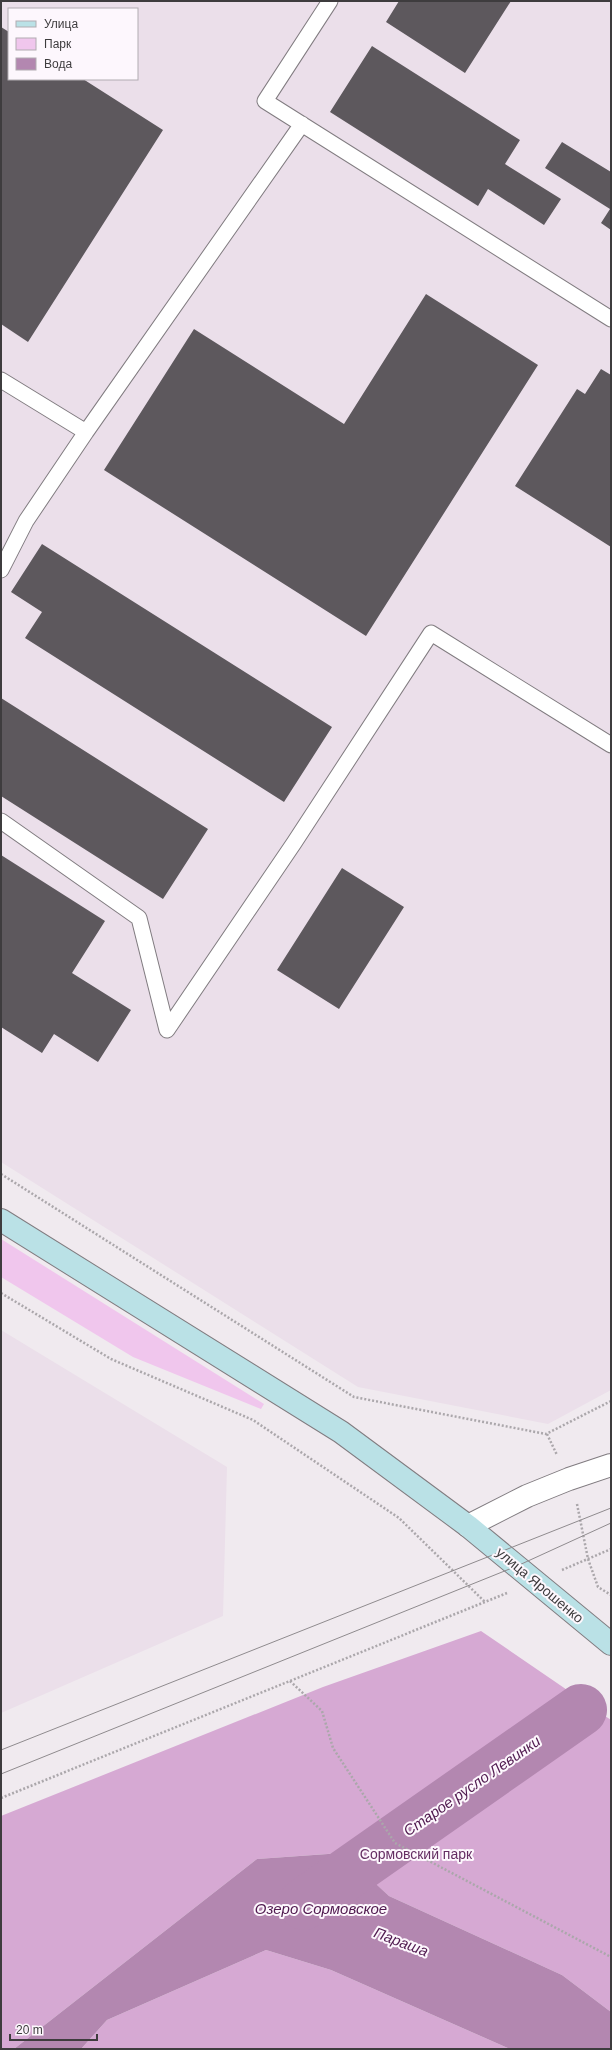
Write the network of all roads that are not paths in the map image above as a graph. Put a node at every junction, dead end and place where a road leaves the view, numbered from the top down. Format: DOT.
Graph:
graph roads {
  1 [pos="330,1"];
  2 [pos="302,124"];
  3 [pos="611,319"];
  4 [pos="1,380"];
  5 [pos="86,432"];
  6 [pos="1,570"];
  7 [pos="611,745"];
  8 [pos="1,821"];
  9 [pos="1,1220"];
  10 [pos="611,1464"];
  11 [pos="468,1526"];
  12 [pos="611,1644"];
  1 -- 2 [label="lane"];
  2 -- 3 [label="lane"];
  2 -- 5 [label="lane"];
  4 -- 5 [label="lane"];
  5 -- 6 [label="lane"];
  7 -- 8 [label="lane"];
  9 -- 11 [label="main road, улица Ярошенко"];
  10 -- 11 [label="street"];
  11 -- 12 [label="main road, улица Ярошенко"];
}
